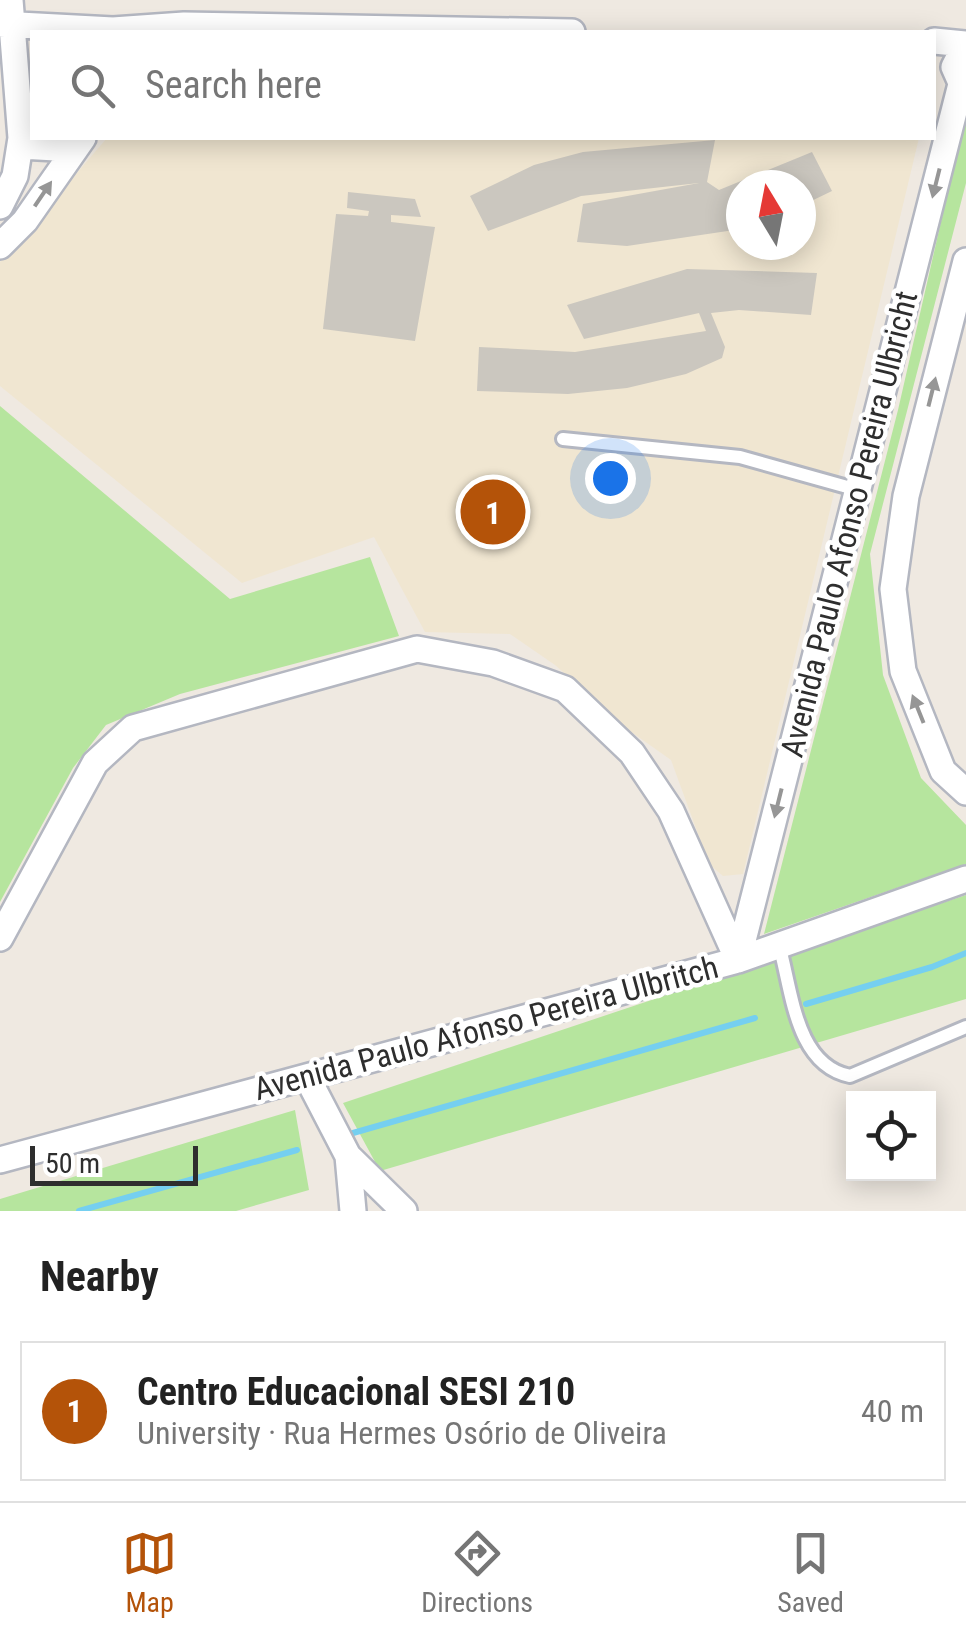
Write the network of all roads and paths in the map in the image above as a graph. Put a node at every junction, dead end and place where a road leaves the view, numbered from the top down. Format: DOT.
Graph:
graph roads {
  1 [pos="8,16"];
  2 [pos="181,29"];
  3 [pos="107,30"];
  4 [pos="148,30"];
  5 [pos="311,30"];
  6 [pos="936,41"];
  7 [pos="966,44"];
  8 [pos="953,76"];
  9 [pos="78,143"];
  10 [pos="20,146"];
  11 [pos="0,206"];
  12 [pos="0,246"];
  13 [pos="966,262"];
  14 [pos="563,439"];
  15 [pos="858,490"];
  16 [pos="966,792"];
  17 [pos="966,879"];
  18 [pos="0,938"];
  19 [pos="780,945"];
  20 [pos="738,960"];
  21 [pos="966,1028"];
  22 [pos="307,1077"];
  23 [pos="348,1156"];
  24 [pos="0,1160"];
  25 [pos="353,1211"];
  26 [pos="404,1211"];
  1 -- 3 [label="street"];
  1 -- 10 [label="street"];
  2 -- 4 [label="street"];
  2 -- 5 [label="street"];
  6 -- 7 [label="street"];
  7 -- 8 [label="street, Avenida Paulo Afonso Pereira Ulbricht"];
  8 -- 15 [label="street, Avenida Paulo Afonso Pereira Ulbricht, one-way"];
  9 -- 10 [label="street"];
  12 -- 9 [label="street, one-way"];
  10 -- 11 [label="street"];
  16 -- 13 [label="street, one-way"];
  14 -- 15 [label="lane"];
  15 -- 20 [label="street, Avenida Paulo Afonso Pereira Ulbricht, one-way"];
  17 -- 19 [label="street, Avenida Paulo Afonso Pereira Ulbritch"];
  18 -- 20 [label="street"];
  19 -- 20 [label="street, Avenida Paulo Afonso Pereira Ulbritch"];
  19 -- 21 [label="lane"];
  20 -- 22 [label="street, Avenida Paulo Afonso Pereira Ulbritch"];
  22 -- 23 [label="street"];
  22 -- 24 [label="street, Avenida Paulo Afonso Pereira Ulbritch"];
  23 -- 25 [label="street"];
  23 -- 26 [label="street"];
}
